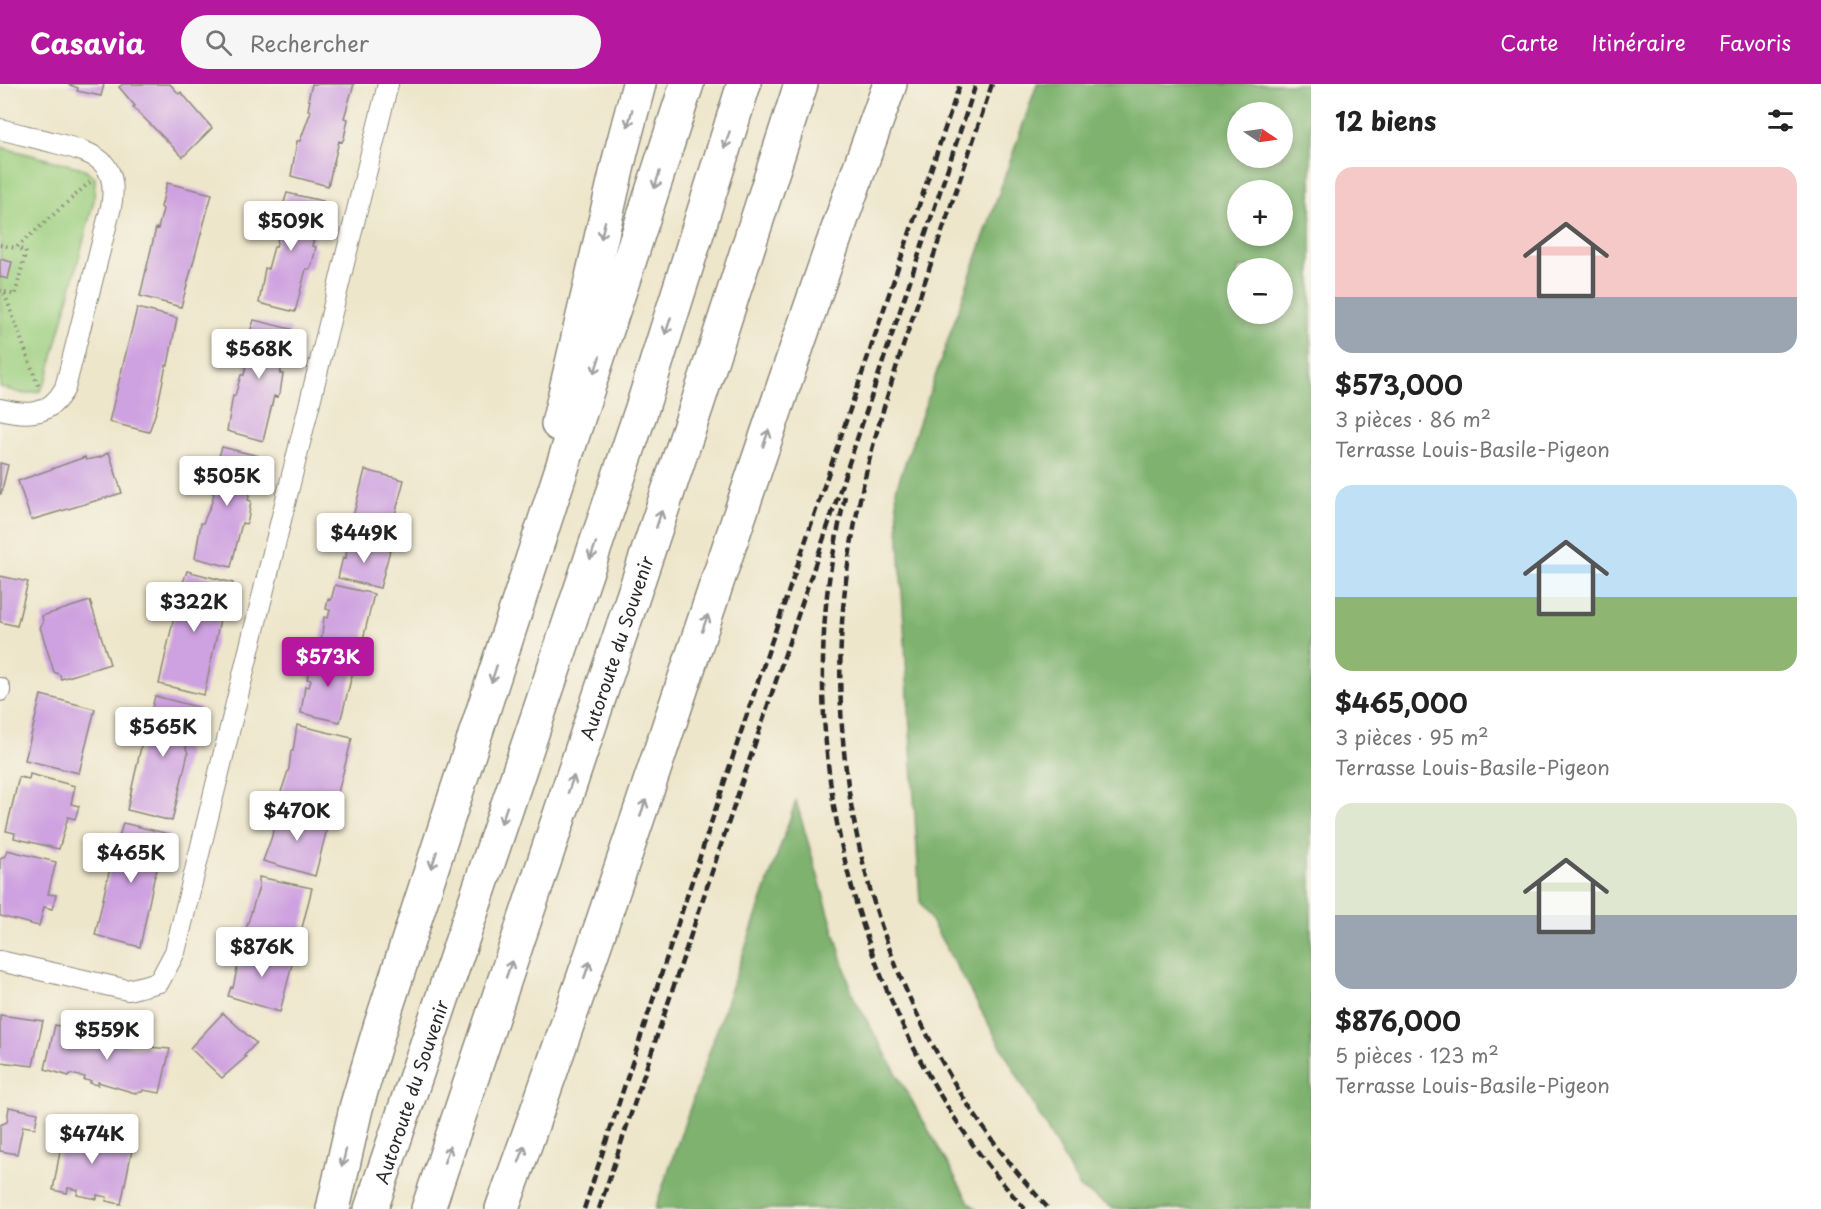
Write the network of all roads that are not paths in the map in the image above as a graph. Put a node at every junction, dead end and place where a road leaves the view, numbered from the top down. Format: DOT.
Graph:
graph roads {
  1 [pos="388,84"];
  2 [pos="639,84"];
  3 [pos="687,84"];
  4 [pos="744,84"];
  5 [pos="801,84"];
  6 [pos="866,84"];
  7 [pos="890,84"];
  8 [pos="0,129"];
  9 [pos="829,251"];
  10 [pos="0,409"];
  11 [pos="512,619"];
  12 [pos="0,961"];
  13 [pos="333,1209"];
  14 [pos="372,1209"];
  15 [pos="428,1209"];
  16 [pos="502,1209"];
  1 -- 12 [label="street"];
  2 -- 11 [label="highway, one-way"];
  3 -- 11 [label="highway, one-way"];
  4 -- 14 [label="highway, Autoroute du Souvenir, one-way"];
  15 -- 5 [label="highway, Autoroute du Souvenir, one-way"];
  6 -- 9 [label="highway"];
  7 -- 9 [label="highway"];
  8 -- 10 [label="street"];
  16 -- 9 [label="highway, one-way"];
  11 -- 13 [label="highway, one-way"];
}
